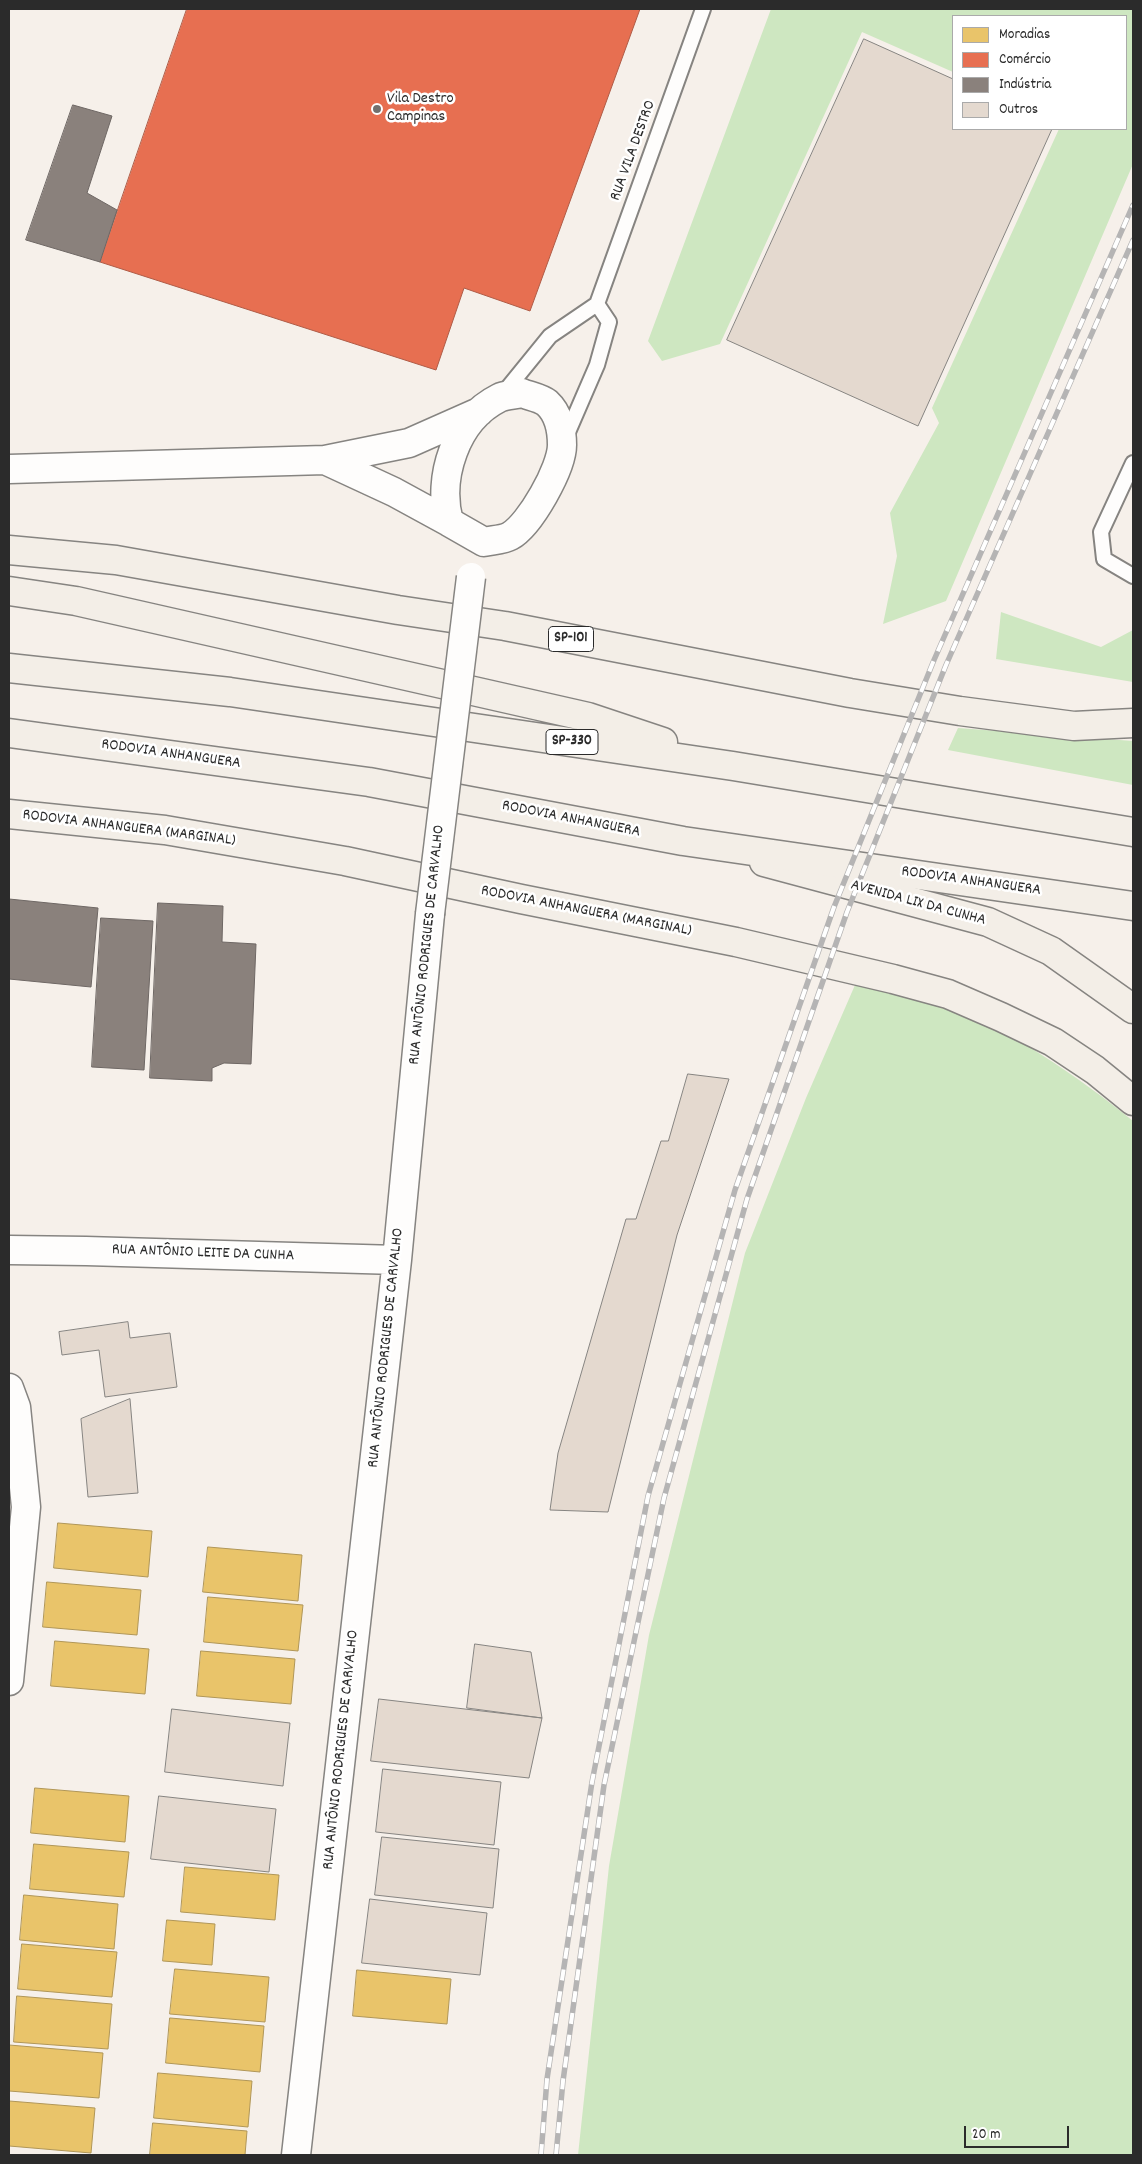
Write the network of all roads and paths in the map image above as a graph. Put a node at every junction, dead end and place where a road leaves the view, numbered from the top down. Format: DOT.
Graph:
graph roads {
  1 [pos="703,9"];
  2 [pos="598,304"];
  3 [pos="489,405"];
  4 [pos="562,446"];
  5 [pos="325,460"];
  6 [pos="1133,463"];
  7 [pos="9,469"];
  8 [pos="449,522"];
  9 [pos="484,542"];
  10 [pos="9,550"];
  11 [pos="1133,576"];
  12 [pos="9,591"];
  13 [pos="9,668"];
  14 [pos="1133,723"];
  15 [pos="9,733"];
  16 [pos="733,766"];
  17 [pos="9,814"];
  18 [pos="1133,832"];
  19 [pos="683,841"];
  20 [pos="1133,906"];
  21 [pos="1133,1009"];
  22 [pos="1133,1101"];
  23 [pos="9,1250"];
  24 [pos="397,1260"];
  25 [pos="9,1388"];
  26 [pos="9,1682"];
  27 [pos="296,2155"];
  1 -- 2 [label="lane, RUA VILA DESTRO"];
  2 -- 3 [label="lane"];
  2 -- 4 [label="lane"];
  3 -- 4 [label="street"];
  3 -- 5 [label="street"];
  3 -- 8 [label="street"];
  4 -- 9 [label="street"];
  5 -- 7 [label="street"];
  5 -- 8 [label="street"];
  6 -- 11 [label="lane"];
  8 -- 9 [label="street"];
  9 -- 24 [label="street, RUA ANTÔNIO RODRIGUES DE CARVALHO, bridge"];
  10 -- 14 [label="highway, SP-101"];
  12 -- 16 [label="highway"];
  13 -- 16 [label="highway, SP-330"];
  15 -- 19 [label="highway, RODOVIA ANHANGUERA"];
  16 -- 18 [label="highway, SP-330"];
  17 -- 22 [label="highway, RODOVIA ANHANGUERA (MARGINAL)"];
  19 -- 20 [label="highway, RODOVIA ANHANGUERA"];
  19 -- 21 [label="highway, AVENIDA LIX DA CUNHA"];
  23 -- 24 [label="street, RUA ANTÔNIO LEITE DA CUNHA"];
  24 -- 27 [label="street, RUA ANTÔNIO RODRIGUES DE CARVALHO"];
  25 -- 26 [label="street"];
}
